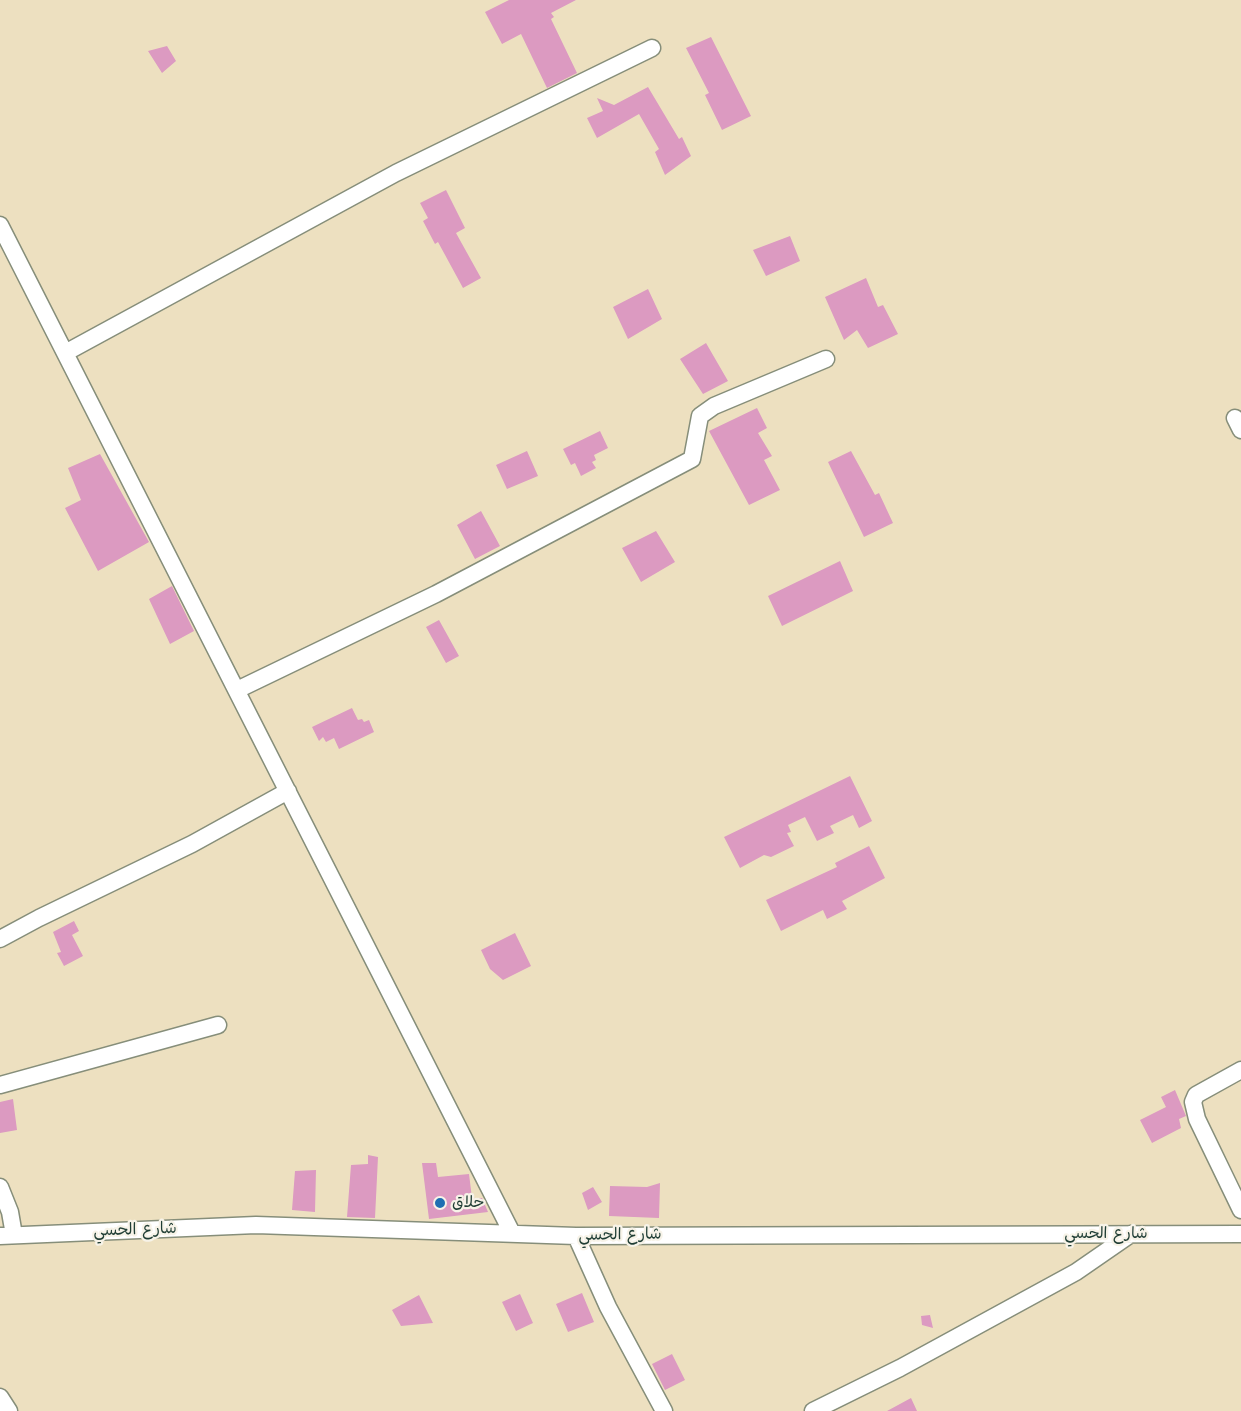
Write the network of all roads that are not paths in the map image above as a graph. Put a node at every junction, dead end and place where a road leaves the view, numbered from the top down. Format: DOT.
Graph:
graph roads {
  1 [pos="652,48"];
  2 [pos="0,225"];
  3 [pos="65,352"];
  4 [pos="826,360"];
  5 [pos="237,690"];
  6 [pos="288,791"];
  7 [pos="0,939"];
  8 [pos="218,1025"];
  9 [pos="1241,1070"];
  10 [pos="0,1085"];
  11 [pos="0,1187"];
  12 [pos="1241,1210"];
  13 [pos="512,1233"];
  14 [pos="1131,1234"];
  15 [pos="1241,1234"];
  16 [pos="7,1235"];
  17 [pos="576,1236"];
  18 [pos="0,1397"];
  19 [pos="9,1411"];
  20 [pos="664,1411"];
  21 [pos="813,1411"];
  1 -- 3 [label="street"];
  2 -- 3 [label="street"];
  3 -- 5 [label="street"];
  4 -- 5 [label="street"];
  5 -- 6 [label="street"];
  6 -- 7 [label="street"];
  6 -- 13 [label="street"];
  8 -- 10 [label="street"];
  9 -- 12 [label="street"];
  11 -- 16 [label="street"];
  13 -- 16 [label="street, شارع الحسي"];
  13 -- 17 [label="street, شارع الحسي"];
  14 -- 15 [label="street, شارع الحسي"];
  14 -- 17 [label="street, شارع الحسي"];
  14 -- 21 [label="street"];
  17 -- 20 [label="street"];
  18 -- 19 [label="street"];
}
